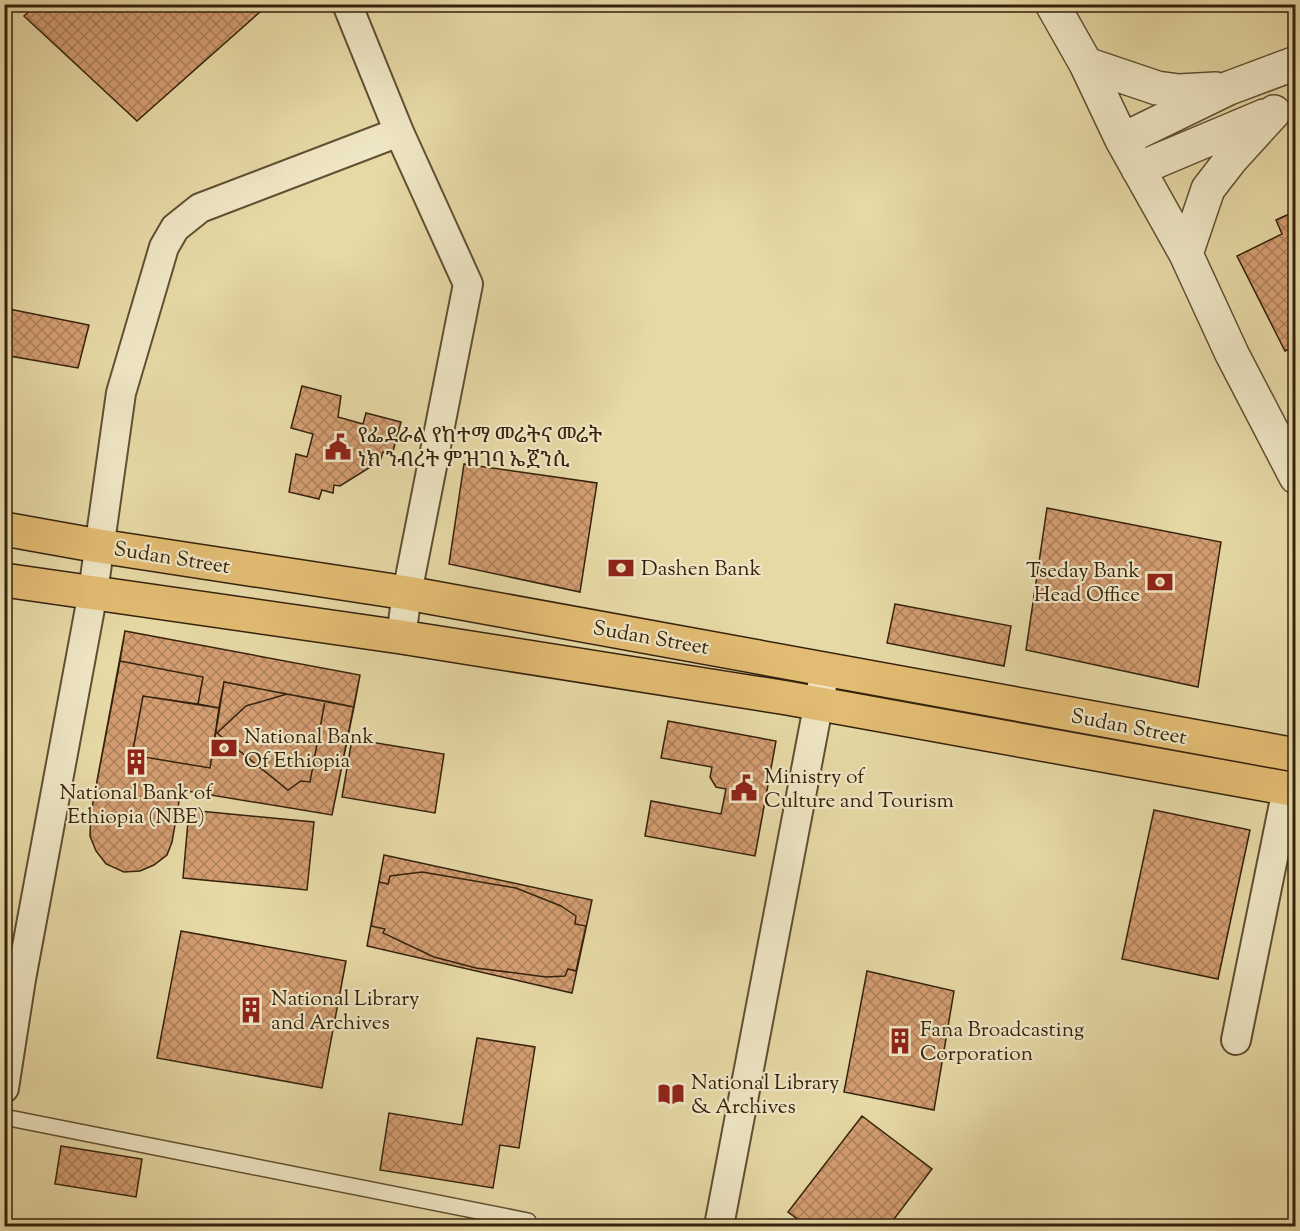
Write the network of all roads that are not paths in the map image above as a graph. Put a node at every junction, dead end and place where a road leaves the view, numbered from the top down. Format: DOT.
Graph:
graph roads {
  1 [pos="347,4"];
  2 [pos="1052,4"];
  3 [pos="1296,63"];
  4 [pos="1086,64"];
  5 [pos="1229,88"];
  6 [pos="1285,108"];
  7 [pos="399,132"];
  8 [pos="1122,140"];
  9 [pos="1138,169"];
  10 [pos="1186,254"];
  11 [pos="1296,477"];
  12 [pos="4,529"];
  13 [pos="99,546"];
  14 [pos="4,580"];
  15 [pos="93,592"];
  16 [pos="407,593"];
  17 [pos="401,637"];
  18 [pos="825,670"];
  19 [pos="818,704"];
  20 [pos="1296,755"];
  21 [pos="1291,789"];
  22 [pos="13,977"];
  23 [pos="1236,1040"];
  24 [pos="4,1088"];
  25 [pos="4,1117"];
  26 [pos="528,1221"];
  27 [pos="719,1227"];
  1 -- 7 [label="street"];
  2 -- 4 [label="street"];
  3 -- 5 [label="street"];
  4 -- 5 [label="street"];
  4 -- 8 [label="street"];
  5 -- 8 [label="street"];
  6 -- 9 [label="street"];
  6 -- 10 [label="street"];
  7 -- 13 [label="street"];
  7 -- 16 [label="street"];
  8 -- 9 [label="street"];
  9 -- 10 [label="street"];
  10 -- 11 [label="street"];
  12 -- 13 [label="main road, Sudan Street"];
  13 -- 15 [label="street"];
  13 -- 16 [label="main road, Sudan Street"];
  14 -- 15 [label="main road, Sudan Street"];
  15 -- 17 [label="main road, Sudan Street"];
  15 -- 22 [label="street"];
  16 -- 17 [label="street"];
  16 -- 18 [label="main road, Sudan Street"];
  17 -- 19 [label="main road, Sudan Street"];
  18 -- 19 [label="street"];
  18 -- 20 [label="main road, Sudan Street"];
  19 -- 21 [label="main road, Sudan Street"];
  19 -- 27 [label="street"];
  21 -- 23 [label="street"];
  22 -- 24 [label="street"];
  25 -- 26 [label="lane"];
}
